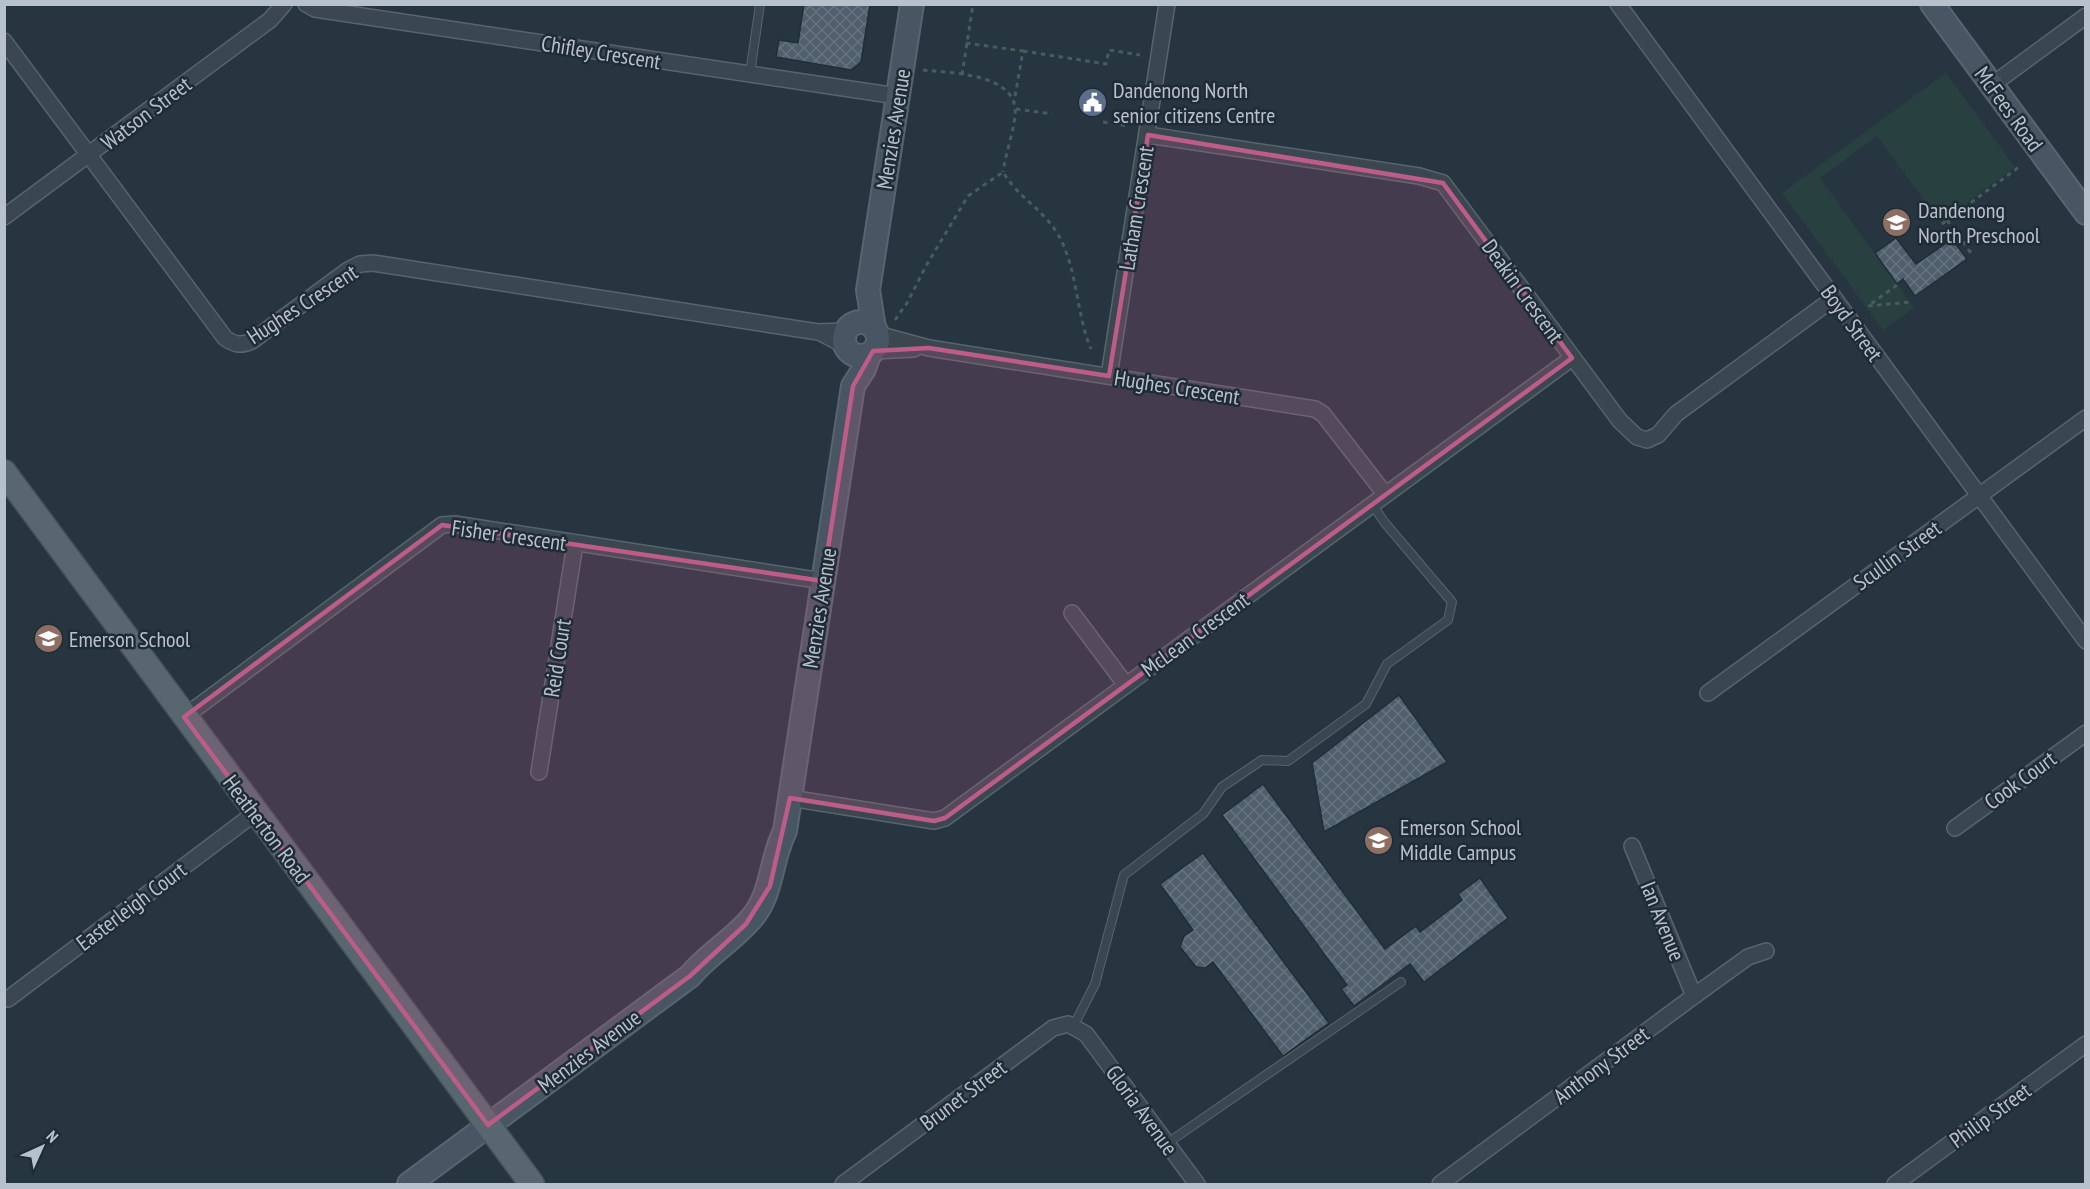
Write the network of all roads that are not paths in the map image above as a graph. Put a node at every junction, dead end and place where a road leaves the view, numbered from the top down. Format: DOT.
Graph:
graph roads {
  1 [pos="284,4"];
  2 [pos="306,4"];
  3 [pos="760,4"];
  4 [pos="912,4"];
  5 [pos="1167,4"];
  6 [pos="1618,4"];
  7 [pos="1932,4"];
  8 [pos="2085,16"];
  9 [pos="4,41"];
  10 [pos="750,74"];
  11 [pos="1992,85"];
  12 [pos="897,96"];
  13 [pos="1148,135"];
  14 [pos="89,155"];
  15 [pos="2085,213"];
  16 [pos="4,217"];
  17 [pos="1834,298"];
  18 [pos="864,337"];
  19 [pos="1572,358"];
  20 [pos="1109,376"];
  21 [pos="2085,418"];
  22 [pos="4,472"];
  23 [pos="1385,494"];
  24 [pos="1978,496"];
  25 [pos="1372,504"];
  26 [pos="575,544"];
  27 [pos="823,581"];
  28 [pos="1072,613"];
  29 [pos="2085,641"];
  30 [pos="1126,685"];
  31 [pos="1708,693"];
  32 [pos="184,717"];
  33 [pos="2085,733"];
  34 [pos="539,772"];
  35 [pos="790,798"];
  36 [pos="255,813"];
  37 [pos="1955,828"];
  38 [pos="1632,846"];
  39 [pos="1766,951"];
  40 [pos="1401,982"];
  41 [pos="1694,996"];
  42 [pos="8,999"];
  43 [pos="1074,1025"];
  44 [pos="2085,1044"];
  45 [pos="488,1125"];
  46 [pos="1166,1144"];
  47 [pos="1900,1183"];
  48 [pos="846,1184"];
  49 [pos="409,1185"];
  50 [pos="532,1185"];
  51 [pos="1197,1185"];
  52 [pos="1440,1185"];
  1 -- 14 [label="street, Watson Street"];
  2 -- 10 [label="street, Chifley Crescent"];
  3 -- 10 [label="lane"];
  4 -- 12 [label="street, Menzies Avenue"];
  5 -- 13 [label="street, Latham Crescent"];
  6 -- 17 [label="street, Boyd Street"];
  7 -- 11 [label="street, McFees Road"];
  8 -- 11 [label="street"];
  9 -- 14 [label="street, Hughes Crescent"];
  10 -- 12 [label="street, Chifley Crescent"];
  11 -- 15 [label="street, McFees Road"];
  12 -- 18 [label="street, Menzies Avenue"];
  13 -- 19 [label="street, Deakin Crescent"];
  13 -- 20 [label="street, Latham Crescent"];
  14 -- 16 [label="street, Watson Street"];
  14 -- 18 [label="street, Hughes Crescent"];
  17 -- 19 [label="street, Deakin Crescent"];
  17 -- 24 [label="street, Boyd Street"];
  18 -- 20 [label="street, Hughes Crescent"];
  18 -- 27 [label="street, Menzies Avenue"];
  19 -- 23 [label="street, McLean Crescent"];
  20 -- 23 [label="street, Hughes Crescent"];
  21 -- 24 [label="street, Scullin Street"];
  22 -- 32 [label="main road, Heatherton Road"];
  23 -- 25 [label="street, McLean Crescent"];
  24 -- 29 [label="street, Boyd Street"];
  24 -- 31 [label="street, Scullin Street"];
  25 -- 30 [label="street, McLean Crescent"];
  25 -- 43 [label="lane"];
  26 -- 27 [label="street, Fisher Crescent"];
  26 -- 32 [label="street, Fisher Crescent"];
  26 -- 34 [label="street, Reid Court"];
  27 -- 35 [label="street, Menzies Avenue"];
  28 -- 30 [label="street"];
  30 -- 35 [label="street, McLean Crescent"];
  32 -- 36 [label="main road, Heatherton Road"];
  33 -- 37 [label="street, Cook Court"];
  35 -- 45 [label="street, Menzies Avenue"];
  36 -- 42 [label="street, Easterleigh Court"];
  36 -- 45 [label="main road, Heatherton Road"];
  38 -- 41 [label="street, Ian Avenue"];
  39 -- 41 [label="street, Anthony Street"];
  40 -- 46 [label="lane"];
  41 -- 52 [label="street, Anthony Street"];
  43 -- 46 [label="street, Gloria Avenue"];
  43 -- 48 [label="street, Brunet Street"];
  44 -- 47 [label="street, Philip Street"];
  45 -- 49 [label="street, Menzies Avenue"];
  45 -- 50 [label="main road, Heatherton Road"];
  46 -- 51 [label="street, Gloria Avenue"];
}
